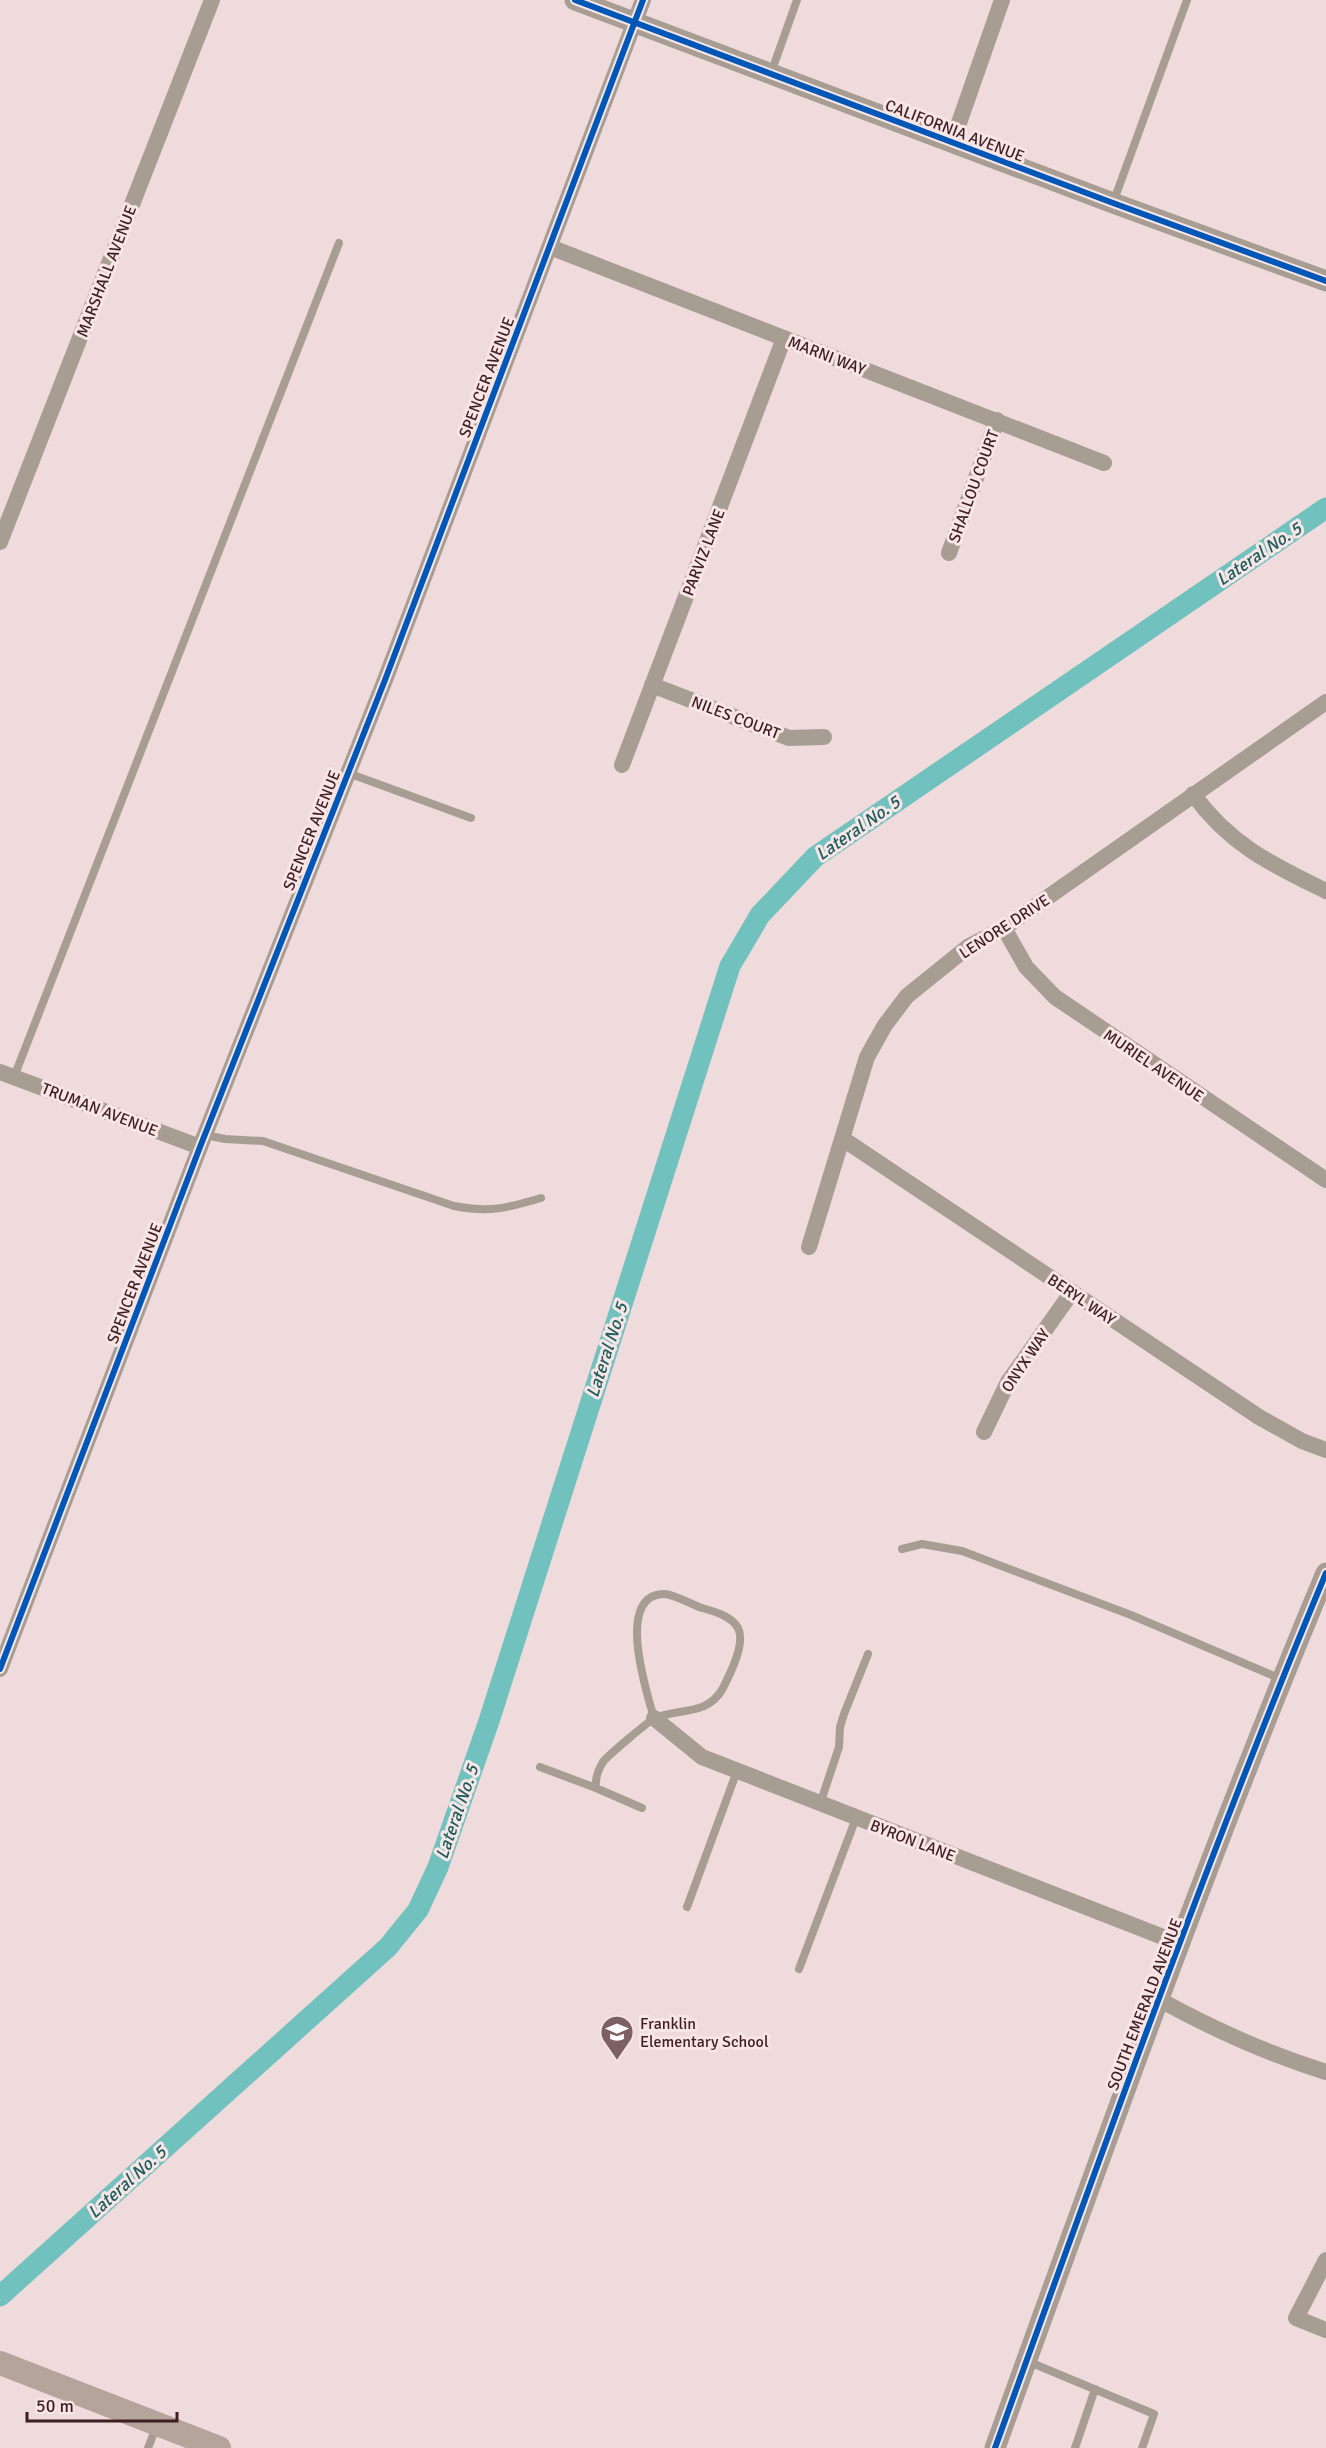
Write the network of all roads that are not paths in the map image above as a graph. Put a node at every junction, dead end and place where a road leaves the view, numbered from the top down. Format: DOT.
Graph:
graph roads {
  1 [pos="212,0"];
  2 [pos="575,0"];
  3 [pos="643,0"];
  4 [pos="797,0"];
  5 [pos="1002,0"];
  6 [pos="1187,0"];
  7 [pos="635,22"];
  8 [pos="770,74"];
  9 [pos="952,143"];
  10 [pos="1113,203"];
  11 [pos="339,243"];
  12 [pos="550,247"];
  13 [pos="1326,281"];
  14 [pos="784,338"];
  15 [pos="997,420"];
  16 [pos="1104,463"];
  17 [pos="0,542"];
  18 [pos="949,553"];
  19 [pos="652,685"];
  20 [pos="1326,702"];
  21 [pos="824,737"];
  22 [pos="622,765"];
  23 [pos="348,773"];
  24 [pos="1193,794"];
  25 [pos="471,818"];
  26 [pos="1326,891"];
  27 [pos="1004,928"];
  28 [pos="7,1074"];
  29 [pos="843,1139"];
  30 [pos="203,1141"];
  31 [pos="1326,1180"];
  32 [pos="541,1198"];
  33 [pos="808,1247"];
  34 [pos="1072,1292"];
  35 [pos="984,1432"];
  36 [pos="1326,1450"];
  37 [pos="902,1549"];
  38 [pos="1326,1573"];
  39 [pos="868,1654"];
  40 [pos="0,1669"];
  41 [pos="1282,1679"];
  42 [pos="654,1718"];
  43 [pos="540,1767"];
  44 [pos="736,1771"];
  45 [pos="596,1788"];
  46 [pos="820,1804"];
  47 [pos="642,1808"];
  48 [pos="856,1818"];
  49 [pos="687,1907"];
  50 [pos="1181,1944"];
  51 [pos="799,1969"];
  52 [pos="1160,2000"];
  53 [pos="1326,2072"];
  54 [pos="1326,2260"];
  55 [pos="1326,2330"];
  56 [pos="1026,2361"];
  57 [pos="0,2362"];
  58 [pos="1095,2389"];
  59 [pos="157,2424"];
  60 [pos="210,2446"];
  61 [pos="148,2448"];
  62 [pos="995,2448"];
  63 [pos="1076,2448"];
  64 [pos="1142,2448"];
  1 -- 17 [label="street, MARSHALL AVENUE"];
  2 -- 7 [label="street, CALIFORNIA AVENUE"];
  3 -- 7 [label="street, SPENCER AVENUE"];
  4 -- 8 [label="lane"];
  5 -- 9 [label="street"];
  6 -- 10 [label="lane"];
  7 -- 8 [label="street, CALIFORNIA AVENUE"];
  7 -- 12 [label="street, SPENCER AVENUE"];
  8 -- 9 [label="street, CALIFORNIA AVENUE"];
  9 -- 10 [label="street, CALIFORNIA AVENUE"];
  10 -- 13 [label="street, CALIFORNIA AVENUE"];
  11 -- 28 [label="lane"];
  12 -- 14 [label="street, MARNI WAY"];
  12 -- 23 [label="street, SPENCER AVENUE"];
  14 -- 15 [label="street, MARNI WAY"];
  14 -- 19 [label="street, PARVIZ LANE"];
  15 -- 16 [label="street, MARNI WAY"];
  15 -- 18 [label="street, SHALLOU COURT"];
  19 -- 21 [label="street, NILES COURT"];
  19 -- 22 [label="street, PARVIZ LANE"];
  20 -- 24 [label="street, LENORE DRIVE"];
  23 -- 25 [label="lane"];
  23 -- 30 [label="street, SPENCER AVENUE"];
  24 -- 26 [label="street"];
  24 -- 27 [label="street, LENORE DRIVE"];
  27 -- 29 [label="street, LENORE DRIVE"];
  27 -- 31 [label="street, MURIEL AVENUE"];
  28 -- 30 [label="street, TRUMAN AVENUE"];
  29 -- 33 [label="street, LENORE DRIVE"];
  29 -- 34 [label="street, BERYL WAY"];
  30 -- 32 [label="lane"];
  30 -- 40 [label="street, SPENCER AVENUE"];
  34 -- 35 [label="street, ONYX WAY"];
  34 -- 36 [label="street, BERYL WAY"];
  37 -- 41 [label="lane"];
  38 -- 41 [label="street, SOUTH EMERALD AVENUE"];
  39 -- 46 [label="lane"];
  41 -- 50 [label="street, SOUTH EMERALD AVENUE"];
  42 -- 42 [label="lane"];
  42 -- 44 [label="street, BYRON LANE"];
  42 -- 45 [label="lane"];
  43 -- 45 [label="lane"];
  44 -- 46 [label="street, BYRON LANE"];
  44 -- 49 [label="lane"];
  45 -- 47 [label="lane"];
  46 -- 48 [label="street, BYRON LANE"];
  48 -- 50 [label="street, BYRON LANE"];
  48 -- 51 [label="lane"];
  50 -- 52 [label="street, SOUTH EMERALD AVENUE"];
  52 -- 53 [label="street"];
  52 -- 56 [label="street, SOUTH EMERALD AVENUE"];
  54 -- 55 [label="street"];
  56 -- 58 [label="lane"];
  56 -- 62 [label="street, SOUTH EMERALD AVENUE"];
  57 -- 59 [label="main road"];
  58 -- 63 [label="lane"];
  58 -- 64 [label="lane"];
  59 -- 60 [label="main road"];
  59 -- 61 [label="lane"];
}
